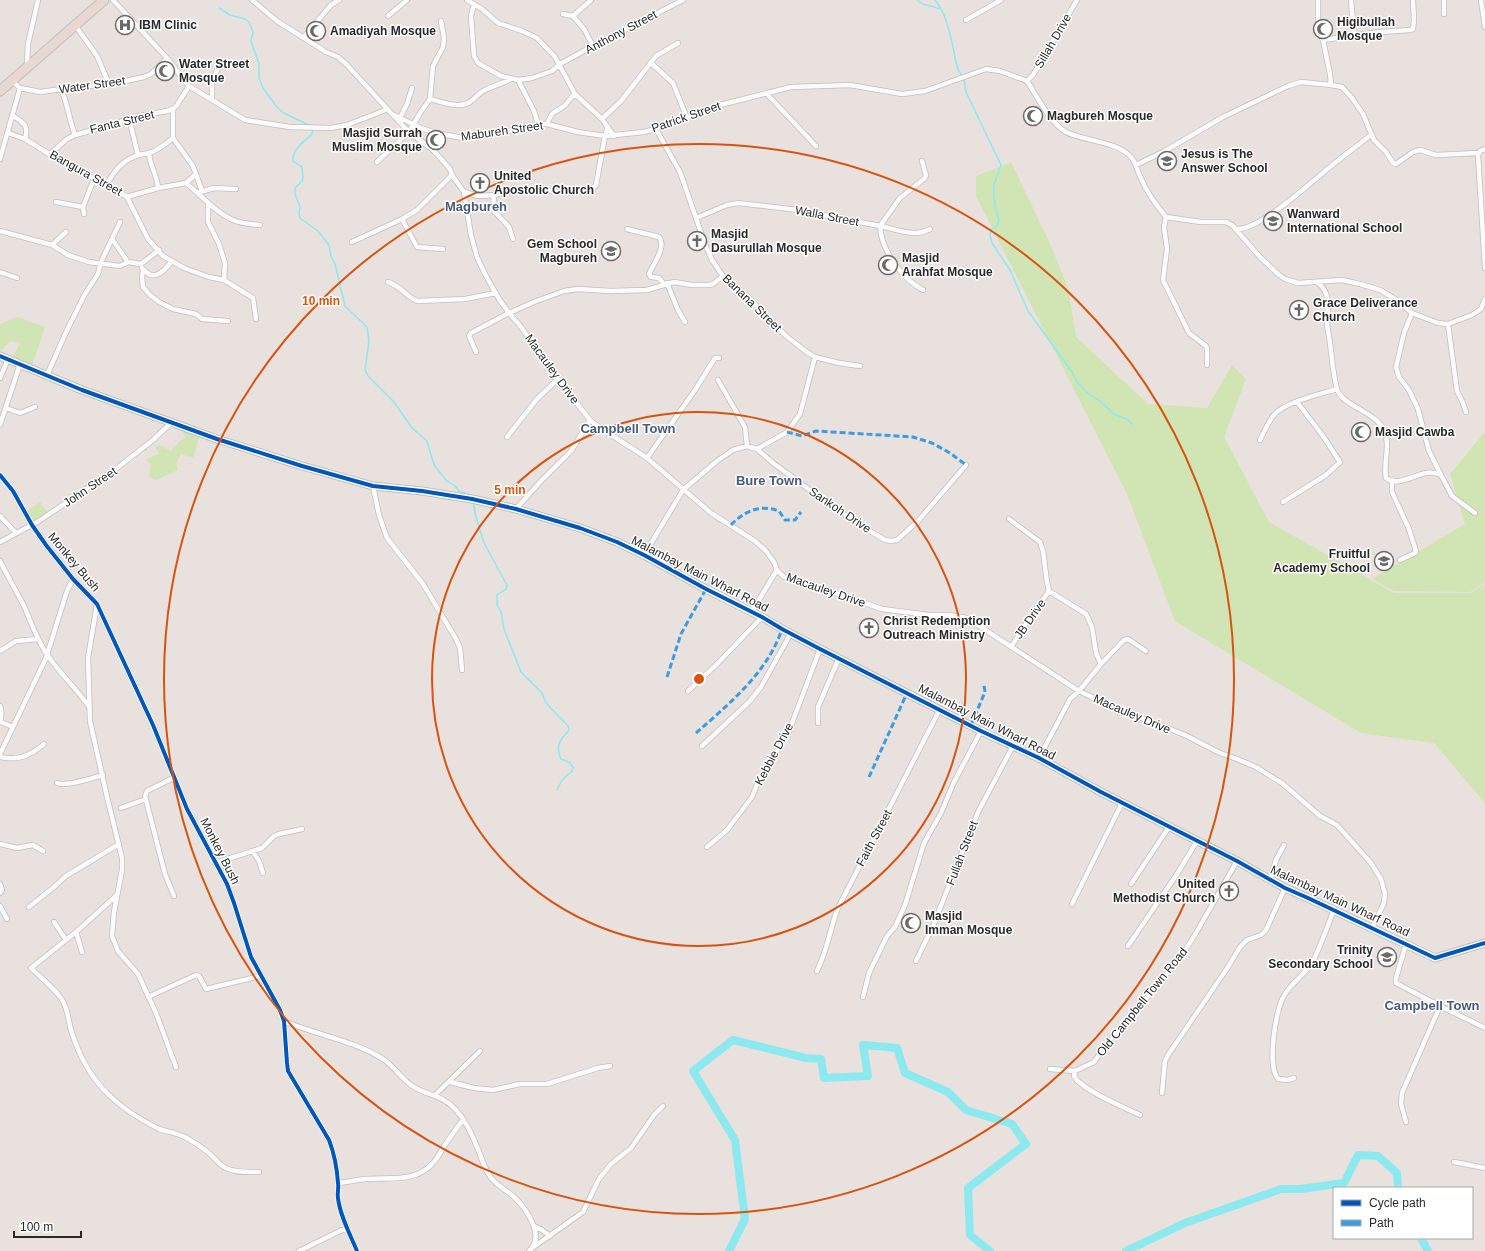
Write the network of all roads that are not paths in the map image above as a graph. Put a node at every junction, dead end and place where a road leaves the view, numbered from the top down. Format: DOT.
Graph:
graph roads {
  1 [pos="38,0"];
  2 [pos="96,0"];
  3 [pos="104,0"];
  4 [pos="113,0"];
  5 [pos="252,0"];
  6 [pos="339,0"];
  7 [pos="407,0"];
  8 [pos="467,0"];
  9 [pos="591,0"];
  10 [pos="681,0"];
  11 [pos="1001,0"];
  12 [pos="1077,0"];
  13 [pos="1318,0"];
  14 [pos="1351,0"];
  15 [pos="1412,0"];
  16 [pos="1444,0"];
  17 [pos="1481,0"];
  18 [pos="474,4"];
  19 [pos="563,14"];
  20 [pos="1444,14"];
  21 [pos="388,16"];
  22 [pos="573,16"];
  23 [pos="966,20"];
  24 [pos="441,21"];
  25 [pos="75,25"];
  26 [pos="1485,27"];
  27 [pos="1354,35"];
  28 [pos="304,37"];
  29 [pos="1323,40"];
  30 [pos="678,43"];
  31 [pos="593,46"];
  32 [pos="167,58"];
  33 [pos="27,62"];
  34 [pos="651,63"];
  35 [pos="560,64"];
  36 [pos="220,65"];
  37 [pos="511,79"];
  38 [pos="518,80"];
  39 [pos="12,81"];
  40 [pos="1027,81"];
  41 [pos="109,84"];
  42 [pos="1331,85"];
  43 [pos="0,86"];
  44 [pos="188,86"];
  45 [pos="20,88"];
  46 [pos="412,88"];
  47 [pos="61,89"];
  48 [pos="0,91"];
  49 [pos="766,93"];
  50 [pos="575,94"];
  51 [pos="430,99"];
  52 [pos="212,100"];
  53 [pos="173,109"];
  54 [pos="388,109"];
  55 [pos="392,114"];
  56 [pos="12,115"];
  57 [pos="129,118"];
  58 [pos="400,118"];
  59 [pos="687,118"];
  60 [pos="602,119"];
  61 [pos="538,124"];
  62 [pos="547,124"];
  63 [pos="414,125"];
  64 [pos="608,128"];
  65 [pos="656,129"];
  66 [pos="409,132"];
  67 [pos="8,133"];
  68 [pos="75,135"];
  69 [pos="1371,135"];
  70 [pos="605,136"];
  71 [pos="614,136"];
  72 [pos="173,138"];
  73 [pos="25,139"];
  74 [pos="816,146"];
  75 [pos="1485,149"];
  76 [pos="149,153"];
  77 [pos="1478,153"];
  78 [pos="50,154"];
  79 [pos="138,155"];
  80 [pos="0,159"];
  81 [pos="922,161"];
  82 [pos="377,162"];
  83 [pos="1136,165"];
  84 [pos="196,174"];
  85 [pos="452,175"];
  86 [pos="94,179"];
  87 [pos="186,183"];
  88 [pos="107,184"];
  89 [pos="158,188"];
  90 [pos="236,189"];
  91 [pos="200,192"];
  92 [pos="464,192"];
  93 [pos="127,196"];
  94 [pos="494,196"];
  95 [pos="56,202"];
  96 [pos="208,203"];
  97 [pos="83,207"];
  98 [pos="84,214"];
  99 [pos="1166,217"];
  100 [pos="696,218"];
  101 [pos="402,219"];
  102 [pos="120,222"];
  103 [pos="260,226"];
  104 [pos="880,226"];
  105 [pos="627,229"];
  106 [pos="930,229"];
  107 [pos="1237,229"];
  108 [pos="0,231"];
  109 [pos="66,232"];
  110 [pos="112,239"];
  111 [pos="513,239"];
  112 [pos="352,242"];
  113 [pos="52,245"];
  114 [pos="443,249"];
  115 [pos="159,250"];
  116 [pos="172,261"];
  117 [pos="101,262"];
  118 [pos="128,262"];
  119 [pos="141,264"];
  120 [pos="1485,268"];
  121 [pos="143,270"];
  122 [pos="0,272"];
  123 [pos="722,276"];
  124 [pos="17,278"];
  125 [pos="224,280"];
  126 [pos="388,282"];
  127 [pos="1318,282"];
  128 [pos="666,284"];
  129 [pos="923,290"];
  130 [pos="496,293"];
  131 [pos="1485,299"];
  132 [pos="509,313"];
  133 [pos="1412,313"];
  134 [pos="256,319"];
  135 [pos="228,321"];
  136 [pos="685,322"];
  137 [pos="1448,324"];
  138 [pos="476,352"];
  139 [pos="0,356"];
  140 [pos="815,357"];
  141 [pos="719,358"];
  142 [pos="8,359"];
  143 [pos="20,364"];
  144 [pos="1207,365"];
  145 [pos="860,366"];
  146 [pos="47,375"];
  147 [pos="0,378"];
  148 [pos="558,379"];
  149 [pos="718,380"];
  150 [pos="1337,389"];
  151 [pos="1297,402"];
  152 [pos="35,407"];
  153 [pos="6,408"];
  154 [pos="1466,412"];
  155 [pos="590,420"];
  156 [pos="172,422"];
  157 [pos="0,425"];
  158 [pos="507,437"];
  159 [pos="1260,440"];
  160 [pos="748,446"];
  161 [pos="757,449"];
  162 [pos="647,458"];
  163 [pos="966,465"];
  164 [pos="0,475"];
  165 [pos="1441,475"];
  166 [pos="1392,481"];
  167 [pos="373,486"];
  168 [pos="683,490"];
  169 [pos="1283,502"];
  170 [pos="516,509"];
  171 [pos="1475,513"];
  172 [pos="0,516"];
  173 [pos="1009,519"];
  174 [pos="32,525"];
  175 [pos="16,533"];
  176 [pos="0,542"];
  177 [pos="644,555"];
  178 [pos="1400,560"];
  179 [pos="0,562"];
  180 [pos="777,570"];
  181 [pos="73,579"];
  182 [pos="1050,591"];
  183 [pos="97,604"];
  184 [pos="752,611"];
  185 [pos="762,617"];
  186 [pos="791,633"];
  187 [pos="38,639"];
  188 [pos="1011,646"];
  189 [pos="820,649"];
  190 [pos="0,651"];
  191 [pos="1146,651"];
  192 [pos="47,654"];
  193 [pos="839,658"];
  194 [pos="1101,664"];
  195 [pos="462,670"];
  196 [pos="688,691"];
  197 [pos="1079,691"];
  198 [pos="0,706"];
  199 [pos="90,708"];
  200 [pos="940,709"];
  201 [pos="818,723"];
  202 [pos="13,727"];
  203 [pos="981,731"];
  204 [pos="44,744"];
  205 [pos="702,746"];
  206 [pos="1013,746"];
  207 [pos="0,754"];
  208 [pos="0,758"];
  209 [pos="1039,758"];
  210 [pos="102,775"];
  211 [pos="175,777"];
  212 [pos="57,784"];
  213 [pos="146,800"];
  214 [pos="1122,803"];
  215 [pos="121,808"];
  216 [pos="1169,827"];
  217 [pos="302,829"];
  218 [pos="1197,841"];
  219 [pos="0,844"];
  220 [pos="119,844"];
  221 [pos="1284,845"];
  222 [pos="707,846"];
  223 [pos="42,851"];
  224 [pos="253,852"];
  225 [pos="1237,861"];
  226 [pos="215,863"];
  227 [pos="263,872"];
  228 [pos="1270,880"];
  229 [pos="0,884"];
  230 [pos="1131,884"];
  231 [pos="1285,888"];
  232 [pos="0,893"];
  233 [pos="117,895"];
  234 [pos="174,896"];
  235 [pos="1072,904"];
  236 [pos="0,906"];
  237 [pos="29,907"];
  238 [pos="1334,910"];
  239 [pos="7,919"];
  240 [pos="54,922"];
  241 [pos="1372,928"];
  242 [pos="76,932"];
  243 [pos="66,940"];
  244 [pos="1485,943"];
  245 [pos="1406,944"];
  246 [pos="1128,946"];
  247 [pos="82,952"];
  248 [pos="916,961"];
  249 [pos="817,971"];
  250 [pos="260,976"];
  251 [pos="148,997"];
  252 [pos="863,997"];
  253 [pos="1440,1006"];
  254 [pos="284,1021"];
  255 [pos="1485,1028"];
  256 [pos="480,1051"];
  257 [pos="610,1066"];
  258 [pos="176,1067"];
  259 [pos="1050,1070"];
  260 [pos="1075,1070"];
  261 [pos="1294,1078"];
  262 [pos="450,1082"];
  263 [pos="1162,1093"];
  264 [pos="435,1095"];
  265 [pos="663,1106"];
  266 [pos="1140,1115"];
  267 [pos="463,1120"];
  268 [pos="1406,1122"];
  269 [pos="1454,1162"];
  270 [pos="1485,1168"];
  271 [pos="259,1172"];
  272 [pos="338,1183"];
  273 [pos="534,1226"];
  274 [pos="348,1230"];
  275 [pos="550,1236"];
  276 [pos="530,1249"];
  277 [pos="299,1251"];
  278 [pos="357,1251"];
  1 -- 33 [label="street"];
  2 -- 33 [label="highway"];
  3 -- 25 [label="highway"];
  4 -- 32 [label="street"];
  5 -- 28 [label="street, Mabureh Street"];
  6 -- 28 [label="street"];
  7 -- 21 [label="street"];
  8 -- 18 [label="street"];
  9 -- 22 [label="street"];
  10 -- 31 [label="street, Anthony Street"];
  11 -- 23 [label="street"];
  12 -- 40 [label="street, Sillah Drive"];
  13 -- 29 [label="street"];
  14 -- 27 [label="street"];
  15 -- 27 [label="street"];
  16 -- 20 [label="street"];
  17 -- 26 [label="street"];
  18 -- 35 [label="street"];
  18 -- 37 [label="street"];
  19 -- 22 [label="street"];
  22 -- 31 [label="street"];
  24 -- 51 [label="street"];
  25 -- 39 [label="highway"];
  25 -- 41 [label="street"];
  27 -- 29 [label="street"];
  28 -- 54 [label="street, Mabureh Street"];
  29 -- 42 [label="street"];
  30 -- 34 [label="street"];
  31 -- 35 [label="street, Anthony Street"];
  32 -- 41 [label="street, Water Street"];
  32 -- 44 [label="street"];
  33 -- 43 [label="highway"];
  34 -- 59 [label="street"];
  34 -- 60 [label="street"];
  35 -- 38 [label="street, Anthony Street"];
  35 -- 50 [label="street"];
  36 -- 52 [label="street"];
  37 -- 38 [label="street"];
  37 -- 51 [label="street"];
  38 -- 61 [label="street"];
  39 -- 45 [label="street, Water Street"];
  39 -- 48 [label="highway"];
  40 -- 49 [label="street, Patrick Street"];
  40 -- 83 [label="street"];
  41 -- 47 [label="street, Water Street"];
  42 -- 69 [label="street"];
  42 -- 83 [label="street"];
  44 -- 52 [label="street"];
  44 -- 53 [label="street"];
  45 -- 47 [label="street, Water Street"];
  45 -- 56 [label="street"];
  46 -- 58 [label="street"];
  47 -- 68 [label="street"];
  49 -- 59 [label="street, Patrick Street"];
  49 -- 74 [label="street"];
  50 -- 60 [label="street"];
  50 -- 62 [label="street"];
  51 -- 63 [label="street"];
  52 -- 54 [label="street"];
  53 -- 57 [label="street, Fanta Street"];
  53 -- 72 [label="street"];
  54 -- 55 [label="street, Mabureh Street"];
  55 -- 58 [label="street, Mabureh Street"];
  55 -- 66 [label="street, Macauley Drive"];
  56 -- 67 [label="street"];
  56 -- 73 [label="street"];
  57 -- 68 [label="street, Fanta Street"];
  57 -- 79 [label="street"];
  58 -- 63 [label="street, Mabureh Street"];
  59 -- 65 [label="street, Patrick Street"];
  60 -- 64 [label="street"];
  61 -- 62 [label="street, Mabureh Street"];
  61 -- 63 [label="street, Mabureh Street"];
  62 -- 70 [label="street, Mabureh Street"];
  63 -- 66 [label="street"];
  64 -- 70 [label="street"];
  64 -- 71 [label="street"];
  65 -- 71 [label="street, Patrick Street"];
  65 -- 100 [label="street, Banana Street"];
  66 -- 82 [label="street"];
  66 -- 85 [label="street, Macauley Drive"];
  67 -- 73 [label="street, Bangura Street"];
  67 -- 80 [label="street"];
  68 -- 78 [label="street, Fanta Street"];
  69 -- 77 [label="street"];
  69 -- 107 [label="street"];
  70 -- 71 [label="street, Mabureh Street"];
  70 -- 94 [label="street"];
  72 -- 76 [label="street"];
  72 -- 84 [label="street"];
  73 -- 78 [label="street, Bangura Street"];
  75 -- 77 [label="street"];
  76 -- 79 [label="street"];
  76 -- 89 [label="street"];
  77 -- 120 [label="street"];
  78 -- 86 [label="street, Bangura Street"];
  79 -- 88 [label="street"];
  81 -- 104 [label="street"];
  83 -- 99 [label="street"];
  84 -- 87 [label="street"];
  84 -- 91 [label="street"];
  85 -- 92 [label="street, Macauley Drive"];
  85 -- 101 [label="street"];
  86 -- 88 [label="street, Bangura Street"];
  86 -- 97 [label="street"];
  87 -- 89 [label="street"];
  87 -- 91 [label="street"];
  88 -- 93 [label="street, Bangura Street"];
  89 -- 93 [label="street"];
  90 -- 91 [label="street"];
  91 -- 96 [label="street"];
  92 -- 94 [label="street"];
  92 -- 130 [label="street, Macauley Drive"];
  93 -- 115 [label="street, Bangura Street"];
  94 -- 111 [label="street"];
  95 -- 97 [label="street"];
  96 -- 103 [label="street"];
  96 -- 125 [label="street"];
  97 -- 98 [label="street"];
  99 -- 107 [label="street"];
  99 -- 144 [label="street"];
  100 -- 104 [label="street, Walla Street"];
  100 -- 123 [label="street, Banana Street"];
  101 -- 112 [label="street"];
  101 -- 114 [label="street"];
  102 -- 110 [label="street"];
  104 -- 106 [label="street, Walla Street"];
  104 -- 129 [label="street"];
  105 -- 128 [label="street"];
  107 -- 127 [label="street"];
  108 -- 113 [label="street"];
  109 -- 113 [label="street"];
  110 -- 117 [label="street"];
  110 -- 118 [label="street"];
  113 -- 117 [label="street"];
  115 -- 116 [label="street, Bangura Street"];
  115 -- 119 [label="street"];
  116 -- 121 [label="street"];
  116 -- 125 [label="street, Bangura Street"];
  117 -- 118 [label="street"];
  117 -- 146 [label="street"];
  118 -- 119 [label="street"];
  119 -- 121 [label="street"];
  121 -- 135 [label="street"];
  122 -- 124 [label="street"];
  123 -- 128 [label="street"];
  123 -- 140 [label="street, Banana Street"];
  125 -- 134 [label="street, Bangura Street"];
  126 -- 130 [label="street"];
  127 -- 133 [label="street"];
  127 -- 150 [label="street"];
  128 -- 132 [label="street"];
  128 -- 136 [label="street"];
  130 -- 132 [label="street, Macauley Drive"];
  131 -- 137 [label="street"];
  132 -- 138 [label="street"];
  132 -- 148 [label="street, Macauley Drive"];
  133 -- 137 [label="street"];
  133 -- 165 [label="street"];
  137 -- 154 [label="street"];
  139 -- 142 [label="street, Malambay Main Wharf Road"];
  140 -- 145 [label="street, Banana Street"];
  140 -- 161 [label="street"];
  141 -- 162 [label="street"];
  142 -- 143 [label="street, Malambay Main Wharf Road"];
  142 -- 147 [label="street"];
  143 -- 146 [label="street, Malambay Main Wharf Road"];
  143 -- 153 [label="street"];
  146 -- 156 [label="street, Malambay Main Wharf Road"];
  148 -- 155 [label="street, Macauley Drive"];
  148 -- 158 [label="street"];
  149 -- 160 [label="street"];
  150 -- 151 [label="street"];
  150 -- 166 [label="street"];
  151 -- 159 [label="street"];
  151 -- 169 [label="street"];
  152 -- 153 [label="street"];
  153 -- 157 [label="street"];
  155 -- 162 [label="street, Macauley Drive"];
  155 -- 170 [label="street"];
  156 -- 167 [label="street, Malambay Main Wharf Road"];
  156 -- 174 [label="street, John Street"];
  160 -- 161 [label="street, Sankoh Drive"];
  160 -- 168 [label="street"];
  161 -- 163 [label="street, Sankoh Drive"];
  162 -- 168 [label="street, Macauley Drive"];
  164 -- 174 [label="street, Monkey Bush"];
  165 -- 166 [label="street"];
  165 -- 171 [label="street"];
  166 -- 178 [label="street"];
  167 -- 170 [label="street, Malambay Main Wharf Road"];
  167 -- 195 [label="street"];
  168 -- 177 [label="street"];
  168 -- 180 [label="street, Macauley Drive"];
  170 -- 177 [label="street, Malambay Main Wharf Road"];
  172 -- 175 [label="street"];
  173 -- 182 [label="street"];
  174 -- 175 [label="street, John Street"];
  174 -- 181 [label="street, Monkey Bush"];
  175 -- 176 [label="street, John Street"];
  177 -- 184 [label="street, Malambay Main Wharf Road"];
  179 -- 187 [label="street"];
  180 -- 184 [label="street"];
  180 -- 188 [label="street, Macauley Drive"];
  181 -- 183 [label="street, Monkey Bush"];
  181 -- 192 [label="street"];
  182 -- 188 [label="street, JB Drive"];
  182 -- 194 [label="street"];
  183 -- 199 [label="street"];
  183 -- 211 [label="street, Monkey Bush"];
  184 -- 185 [label="street, Malambay Main Wharf Road"];
  185 -- 186 [label="street, Malambay Main Wharf Road"];
  185 -- 196 [label="street"];
  186 -- 189 [label="street, Malambay Main Wharf Road"];
  186 -- 205 [label="street"];
  187 -- 190 [label="street"];
  187 -- 192 [label="street"];
  188 -- 197 [label="street, Macauley Drive"];
  189 -- 193 [label="street, Malambay Main Wharf Road"];
  189 -- 222 [label="street, Kebbie Drive"];
  191 -- 194 [label="street"];
  192 -- 199 [label="street"];
  192 -- 202 [label="street"];
  193 -- 200 [label="street, Malambay Main Wharf Road"];
  193 -- 201 [label="street"];
  194 -- 197 [label="street"];
  197 -- 209 [label="street"];
  197 -- 241 [label="street, Macauley Drive"];
  198 -- 202 [label="street"];
  199 -- 210 [label="street"];
  200 -- 203 [label="street, Malambay Main Wharf Road"];
  200 -- 249 [label="street, Faith Street"];
  202 -- 207 [label="street"];
  203 -- 206 [label="street, Malambay Main Wharf Road"];
  203 -- 252 [label="street"];
  204 -- 208 [label="street"];
  206 -- 209 [label="street, Malambay Main Wharf Road"];
  206 -- 248 [label="street, Fullah Street"];
  209 -- 214 [label="street, Malambay Main Wharf Road"];
  210 -- 212 [label="street"];
  210 -- 220 [label="street"];
  211 -- 213 [label="street"];
  211 -- 226 [label="street, Monkey Bush"];
  213 -- 215 [label="street"];
  213 -- 234 [label="street"];
  214 -- 216 [label="street, Malambay Main Wharf Road"];
  214 -- 235 [label="street"];
  216 -- 218 [label="street, Malambay Main Wharf Road"];
  216 -- 230 [label="street"];
  217 -- 224 [label="street"];
  218 -- 225 [label="street, Malambay Main Wharf Road"];
  218 -- 246 [label="street"];
  219 -- 223 [label="street"];
  220 -- 233 [label="street"];
  220 -- 237 [label="street"];
  221 -- 228 [label="street"];
  224 -- 226 [label="street"];
  224 -- 227 [label="street"];
  225 -- 228 [label="street, Malambay Main Wharf Road"];
  225 -- 260 [label="street, Old Campbell Town Road"];
  226 -- 250 [label="street, Monkey Bush"];
  228 -- 231 [label="street, Malambay Main Wharf Road"];
  229 -- 232 [label="street"];
  231 -- 238 [label="street, Malambay Main Wharf Road"];
  231 -- 263 [label="street"];
  233 -- 242 [label="street"];
  233 -- 251 [label="street"];
  236 -- 239 [label="street"];
  238 -- 241 [label="street, Malambay Main Wharf Road"];
  238 -- 261 [label="street"];
  240 -- 243 [label="street"];
  241 -- 245 [label="street, Malambay Main Wharf Road"];
  242 -- 243 [label="street"];
  242 -- 247 [label="street"];
  243 -- 271 [label="street"];
  244 -- 245 [label="street, Malambay Main Wharf Road"];
  245 -- 253 [label="street"];
  250 -- 251 [label="street"];
  250 -- 254 [label="street, Monkey Bush"];
  251 -- 258 [label="street"];
  253 -- 255 [label="street"];
  253 -- 268 [label="street"];
  254 -- 264 [label="street"];
  254 -- 272 [label="street, Monkey Bush"];
  256 -- 262 [label="street"];
  257 -- 262 [label="street"];
  259 -- 260 [label="street, Old Campbell Town Road"];
  260 -- 266 [label="street"];
  262 -- 264 [label="street"];
  264 -- 267 [label="street"];
  265 -- 275 [label="street"];
  267 -- 272 [label="street"];
  267 -- 273 [label="street"];
  269 -- 270 [label="street"];
  272 -- 274 [label="street, Monkey Bush"];
  273 -- 275 [label="street"];
  273 -- 276 [label="street"];
  274 -- 277 [label="street"];
  274 -- 278 [label="street, Monkey Bush"];
  275 -- 276 [label="street"];
}
